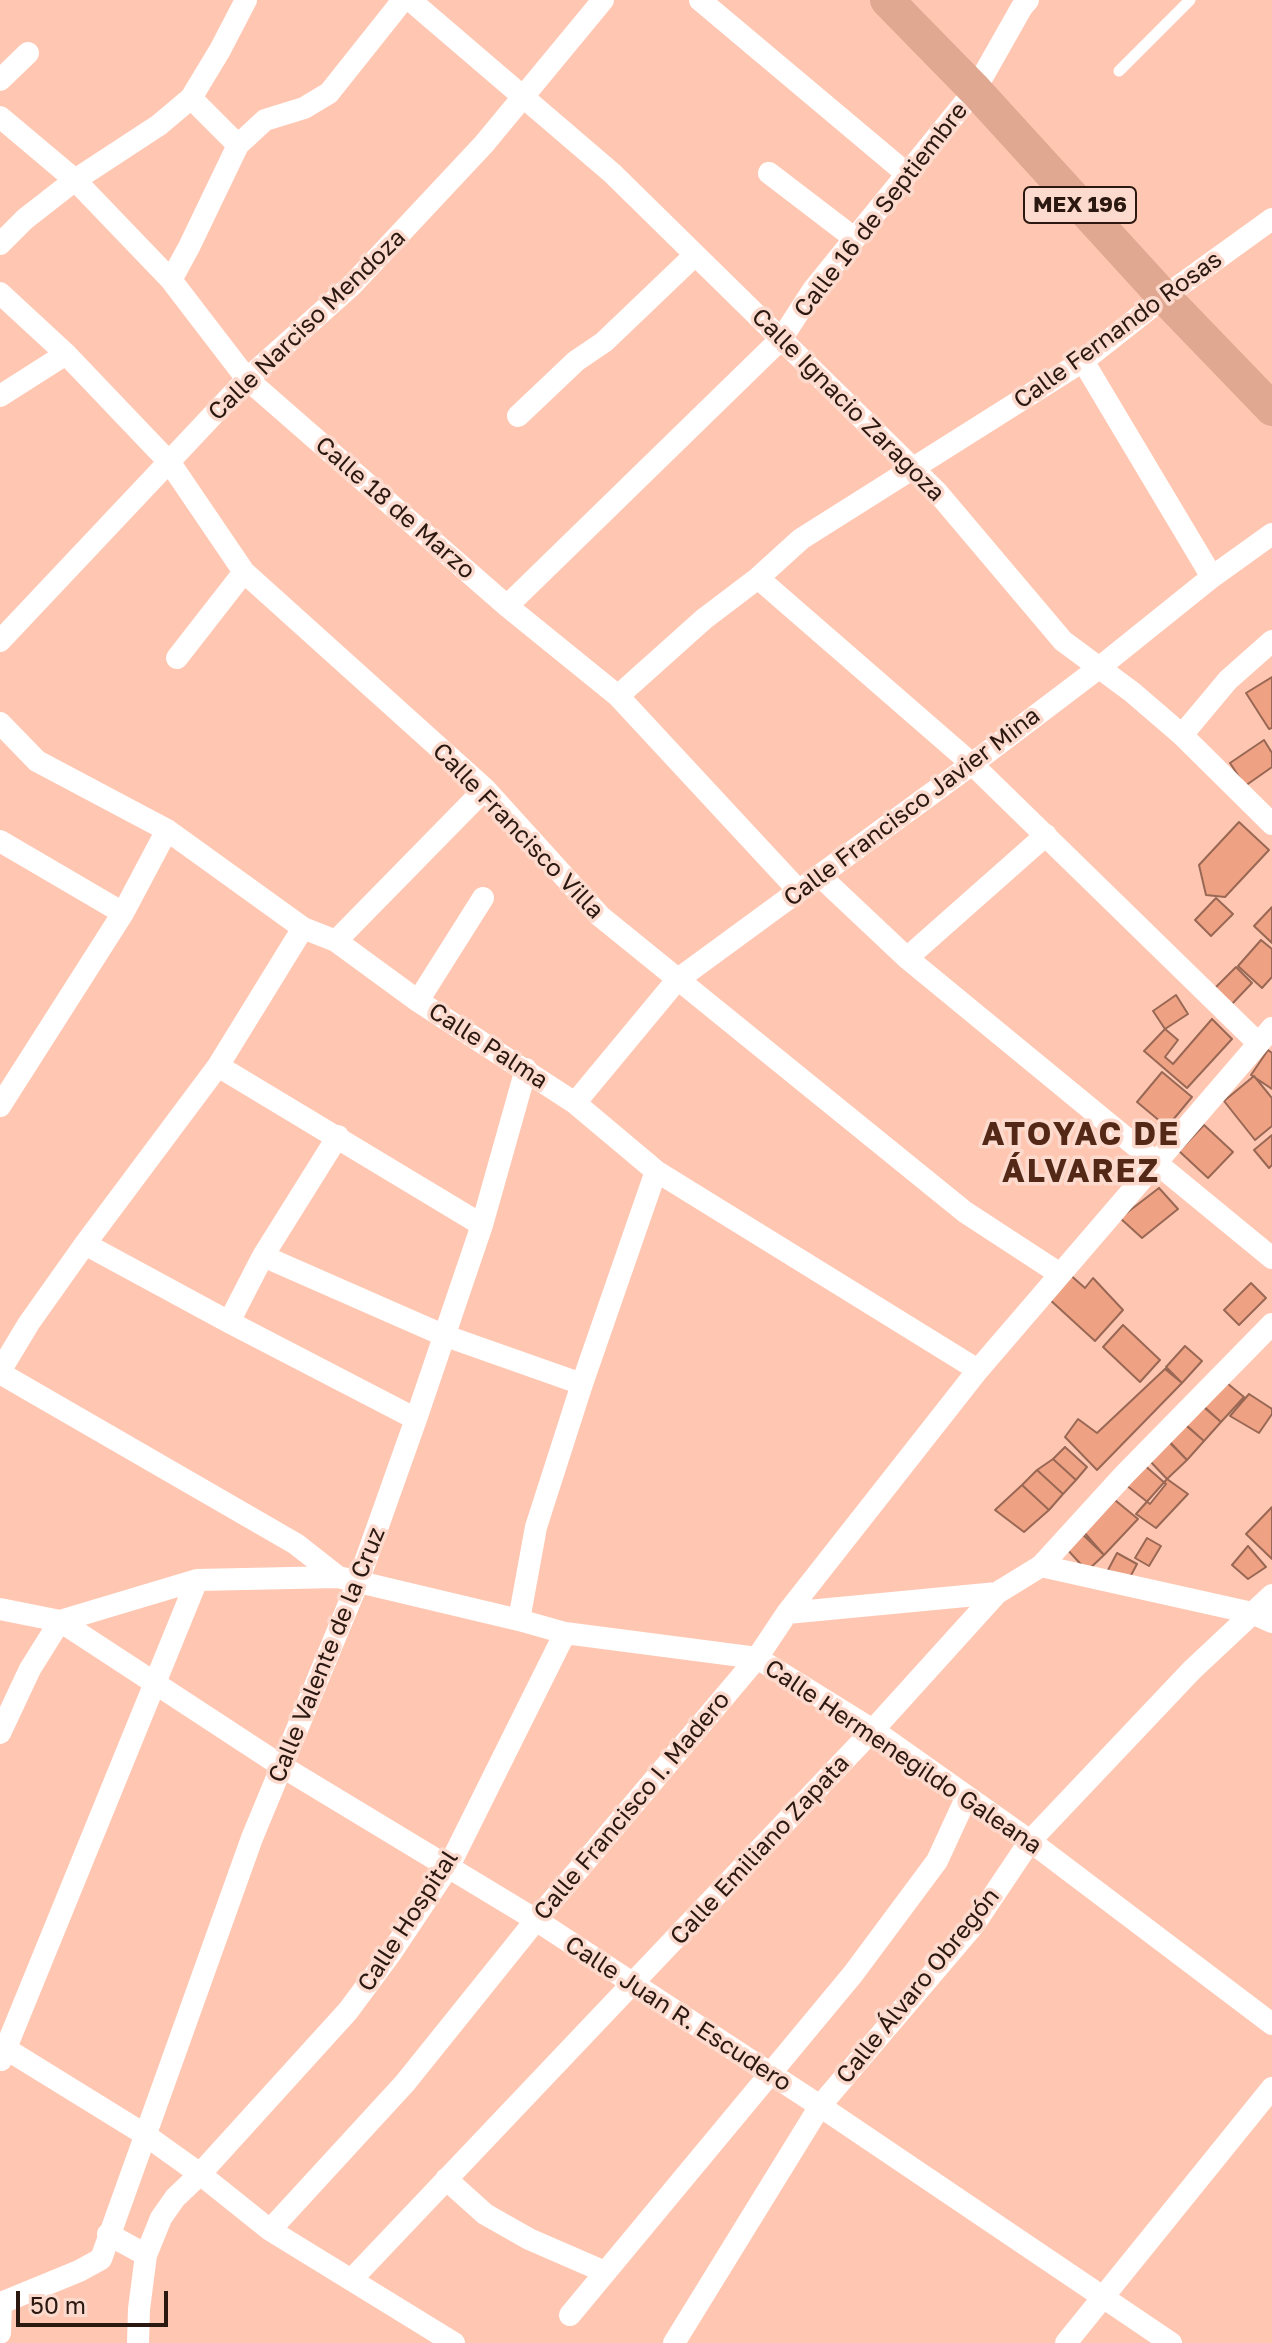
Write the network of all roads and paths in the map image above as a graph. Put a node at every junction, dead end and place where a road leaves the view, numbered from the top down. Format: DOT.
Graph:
graph roads {
  1 [pos="246,0"];
  2 [pos="403,0"];
  3 [pos="410,0"];
  4 [pos="603,0"];
  5 [pos="700,0"];
  6 [pos="887,0"];
  7 [pos="1028,0"];
  8 [pos="1190,0"];
  9 [pos="28,53"];
  10 [pos="1119,71"];
  11 [pos="0,80"];
  12 [pos="975,90"];
  13 [pos="191,98"];
  14 [pos="522,99"];
  15 [pos="0,117"];
  16 [pos="238,145"];
  17 [pos="769,173"];
  18 [pos="907,174"];
  19 [pos="75,180"];
  20 [pos="1272,219"];
  21 [pos="854,238"];
  22 [pos="0,244"];
  23 [pos="695,255"];
  24 [pos="171,280"];
  25 [pos="0,293"];
  26 [pos="1164,297"];
  27 [pos="782,338"];
  28 [pos="66,354"];
  29 [pos="1083,361"];
  30 [pos="247,379"];
  31 [pos="0,396"];
  32 [pos="1272,409"];
  33 [pos="518,416"];
  34 [pos="170,463"];
  35 [pos="913,470"];
  36 [pos="1272,534"];
  37 [pos="244,572"];
  38 [pos="1212,577"];
  39 [pos="758,578"];
  40 [pos="507,606"];
  41 [pos="0,641"];
  42 [pos="1272,641"];
  43 [pos="177,658"];
  44 [pos="1100,667"];
  45 [pos="618,696"];
  46 [pos="0,723"];
  47 [pos="1182,735"];
  48 [pos="972,764"];
  49 [pos="485,789"];
  50 [pos="1272,824"];
  51 [pos="167,830"];
  52 [pos="1046,835"];
  53 [pos="0,841"];
  54 [pos="820,876"];
  55 [pos="799,891"];
  56 [pos="483,898"];
  57 [pos="123,913"];
  58 [pos="303,928"];
  59 [pos="336,941"];
  60 [pos="907,958"];
  61 [pos="677,980"];
  62 [pos="418,1001"];
  63 [pos="1265,1036"];
  64 [pos="218,1066"];
  65 [pos="526,1069"];
  66 [pos="575,1103"];
  67 [pos="0,1106"];
  68 [pos="338,1136"];
  69 [pos="1156,1163"];
  70 [pos="656,1171"];
  71 [pos="482,1225"];
  72 [pos="85,1244"];
  73 [pos="263,1256"];
  74 [pos="1272,1258"];
  75 [pos="1060,1274"];
  76 [pos="229,1322"];
  77 [pos="1272,1324"];
  78 [pos="443,1335"];
  79 [pos="978,1370"];
  80 [pos="0,1372"];
  81 [pos="582,1384"];
  82 [pos="416,1419"];
  83 [pos="1041,1566"];
  84 [pos="197,1580"];
  85 [pos="348,1580"];
  86 [pos="997,1593"];
  87 [pos="1272,1595"];
  88 [pos="0,1609"];
  89 [pos="787,1613"];
  90 [pos="1262,1617"];
  91 [pos="519,1620"];
  92 [pos="60,1621"];
  93 [pos="565,1633"];
  94 [pos="757,1658"];
  95 [pos="154,1683"];
  96 [pos="873,1730"];
  97 [pos="0,1733"];
  98 [pos="283,1767"];
  99 [pos="966,1798"];
  100 [pos="1030,1841"];
  101 [pos="449,1866"];
  102 [pos="536,1920"];
  103 [pos="632,1985"];
  104 [pos="1272,2024"];
  105 [pos="2,2052"];
  106 [pos="768,2073"];
  107 [pos="1272,2088"];
  108 [pos="820,2106"];
  109 [pos="144,2134"];
  110 [pos="200,2174"];
  111 [pos="446,2179"];
  112 [pos="270,2230"];
  113 [pos="108,2234"];
  114 [pos="146,2255"];
  115 [pos="605,2272"];
  116 [pos="352,2279"];
  117 [pos="1105,2297"];
  118 [pos="570,2315"];
  119 [pos="0,2333"];
  120 [pos="138,2343"];
  121 [pos="454,2343"];
  122 [pos="674,2343"];
  123 [pos="1066,2343"];
  124 [pos="1171,2343"];
  1 -- 13 [label="street"];
  2 -- 16 [label="street"];
  3 -- 14 [label="street, Calle Ignacio Zaragoza"];
  4 -- 14 [label="street, Calle Narciso Mendoza"];
  5 -- 18 [label="street"];
  6 -- 12 [label="main road, MEX 196"];
  7 -- 12 [label="street, Calle 16 de Septiembre"];
  8 -- 10 [label="lane"];
  9 -- 11 [label="street"];
  12 -- 18 [label="street, Calle 16 de Septiembre"];
  12 -- 26 [label="main road, MEX 196"];
  13 -- 16 [label="street"];
  13 -- 19 [label="street"];
  14 -- 23 [label="street, Calle Ignacio Zaragoza"];
  14 -- 30 [label="street, Calle Narciso Mendoza"];
  15 -- 19 [label="street, Calle 18 de Marzo"];
  16 -- 24 [label="street"];
  17 -- 21 [label="street"];
  18 -- 21 [label="street, Calle 16 de Septiembre"];
  19 -- 22 [label="street"];
  19 -- 24 [label="street, Calle 18 de Marzo"];
  20 -- 26 [label="street, Calle Fernando Rosas"];
  21 -- 27 [label="street, Calle 16 de Septiembre"];
  23 -- 27 [label="street, Calle Ignacio Zaragoza"];
  23 -- 33 [label="street"];
  24 -- 30 [label="street, Calle 18 de Marzo"];
  25 -- 28 [label="street, Calle Francisco Villa"];
  26 -- 29 [label="street, Calle Fernando Rosas"];
  26 -- 32 [label="main road, MEX 196"];
  27 -- 35 [label="street, Calle Ignacio Zaragoza"];
  27 -- 40 [label="street, Calle 16 de Septiembre"];
  28 -- 31 [label="street"];
  28 -- 34 [label="street, Calle Francisco Villa"];
  29 -- 35 [label="street, Calle Fernando Rosas"];
  29 -- 38 [label="street"];
  30 -- 34 [label="street, Calle Narciso Mendoza"];
  30 -- 40 [label="street, Calle 18 de Marzo"];
  34 -- 37 [label="street, Calle Francisco Villa"];
  34 -- 41 [label="street, Calle Narciso Mendoza"];
  35 -- 39 [label="street, Calle Fernando Rosas"];
  35 -- 44 [label="street, Calle Ignacio Zaragoza"];
  36 -- 38 [label="street, Calle Francisco Javier Mina"];
  37 -- 43 [label="street"];
  37 -- 49 [label="street, Calle Francisco Villa"];
  38 -- 44 [label="street, Calle Francisco Javier Mina"];
  39 -- 45 [label="street, Calle Fernando Rosas"];
  39 -- 48 [label="street"];
  40 -- 45 [label="street, Calle 18 de Marzo"];
  42 -- 47 [label="street"];
  44 -- 47 [label="street, Calle Ignacio Zaragoza"];
  44 -- 48 [label="street, Calle Francisco Javier Mina"];
  45 -- 55 [label="street, Calle 18 de Marzo"];
  46 -- 51 [label="street, Calle Palma"];
  47 -- 50 [label="street, Calle Ignacio Zaragoza"];
  48 -- 52 [label="street"];
  48 -- 54 [label="street, Calle Francisco Javier Mina"];
  49 -- 59 [label="street"];
  49 -- 61 [label="street, Calle Francisco Villa"];
  51 -- 57 [label="street"];
  51 -- 58 [label="street, Calle Palma"];
  52 -- 60 [label="street"];
  52 -- 63 [label="street"];
  53 -- 57 [label="street"];
  54 -- 55 [label="street, Calle Francisco Javier Mina"];
  54 -- 60 [label="street"];
  55 -- 61 [label="street, Calle Francisco Javier Mina"];
  56 -- 62 [label="street"];
  57 -- 67 [label="street"];
  58 -- 59 [label="street, Calle Palma"];
  58 -- 64 [label="street"];
  59 -- 62 [label="street, Calle Palma"];
  60 -- 69 [label="street"];
  61 -- 66 [label="street, Calle Francisco Javier Mina"];
  61 -- 75 [label="street, Calle Francisco Villa"];
  62 -- 65 [label="street, Calle Palma"];
  63 -- 69 [label="street, Calle Francisco I. Madero"];
  64 -- 68 [label="street"];
  64 -- 72 [label="street"];
  65 -- 66 [label="street, Calle Palma"];
  65 -- 71 [label="street, Calle Valente de la Cruz"];
  66 -- 70 [label="street, Calle Palma"];
  68 -- 71 [label="street"];
  68 -- 73 [label="street"];
  69 -- 74 [label="street"];
  69 -- 75 [label="street, Calle Francisco I. Madero"];
  70 -- 79 [label="street, Calle Palma"];
  70 -- 81 [label="street"];
  71 -- 78 [label="street, Calle Valente de la Cruz"];
  72 -- 76 [label="street"];
  72 -- 80 [label="street"];
  73 -- 76 [label="street"];
  73 -- 78 [label="street"];
  75 -- 79 [label="street, Calle Francisco I. Madero"];
  76 -- 82 [label="street"];
  77 -- 83 [label="street, Calle Emiliano Zapata"];
  78 -- 81 [label="street"];
  78 -- 82 [label="street, Calle Valente de la Cruz"];
  79 -- 89 [label="street, Calle Francisco I. Madero"];
  80 -- 85 [label="street"];
  81 -- 91 [label="street"];
  82 -- 85 [label="street, Calle Valente de la Cruz"];
  83 -- 86 [label="street, Calle Emiliano Zapata"];
  83 -- 90 [label="street"];
  84 -- 85 [label="street, Calle Hermenegildo Galeana"];
  84 -- 92 [label="street, Calle Hermenegildo Galeana"];
  84 -- 95 [label="street"];
  85 -- 91 [label="street, Calle Hermenegildo Galeana"];
  85 -- 98 [label="street, Calle Valente de la Cruz"];
  86 -- 89 [label="street"];
  86 -- 96 [label="street, Calle Emiliano Zapata"];
  87 -- 90 [label="street, Calle Álvaro Obregón"];
  88 -- 92 [label="street, Calle Juan R. Escudero"];
  89 -- 94 [label="street, Calle Francisco I. Madero"];
  90 -- 100 [label="street, Calle Álvaro Obregón"];
  91 -- 93 [label="street, Calle Hermenegildo Galeana"];
  92 -- 95 [label="street, Calle Juan R. Escudero"];
  92 -- 97 [label="street"];
  93 -- 94 [label="street, Calle Hermenegildo Galeana"];
  93 -- 101 [label="street, Calle Hospital"];
  94 -- 96 [label="street, Calle Hermenegildo Galeana"];
  94 -- 102 [label="street, Calle Francisco I. Madero"];
  95 -- 98 [label="street, Calle Juan R. Escudero"];
  95 -- 105 [label="street"];
  96 -- 99 [label="street, Calle Hermenegildo Galeana"];
  96 -- 103 [label="street, Calle Emiliano Zapata"];
  98 -- 101 [label="street, Calle Juan R. Escudero"];
  98 -- 109 [label="street, Calle Valente de la Cruz"];
  99 -- 100 [label="street, Calle Hermenegildo Galeana"];
  99 -- 106 [label="street"];
  100 -- 104 [label="street, Calle Hermenegildo Galeana"];
  100 -- 108 [label="street, Calle Álvaro Obregón"];
  101 -- 102 [label="street, Calle Juan R. Escudero"];
  101 -- 110 [label="street, Calle Hospital"];
  102 -- 103 [label="street, Calle Juan R. Escudero"];
  102 -- 112 [label="street, Calle Francisco I. Madero"];
  103 -- 106 [label="street, Calle Juan R. Escudero"];
  103 -- 111 [label="street, Calle Emiliano Zapata"];
  105 -- 109 [label="street"];
  106 -- 108 [label="street, Calle Juan R. Escudero"];
  106 -- 115 [label="street"];
  107 -- 117 [label="street"];
  108 -- 117 [label="street, Calle Juan R. Escudero"];
  108 -- 122 [label="street, Calle Álvaro Obregón"];
  109 -- 110 [label="street"];
  109 -- 113 [label="street, Calle Valente de la Cruz"];
  110 -- 112 [label="street"];
  110 -- 114 [label="street, Calle Hospital"];
  111 -- 115 [label="street"];
  111 -- 116 [label="street, Calle Emiliano Zapata"];
  112 -- 116 [label="street"];
  113 -- 114 [label="street"];
  113 -- 119 [label="street, Calle Valente de la Cruz"];
  114 -- 120 [label="street, Calle Hospital"];
  115 -- 118 [label="street"];
  116 -- 121 [label="street"];
  117 -- 123 [label="street"];
  117 -- 124 [label="street, Calle Juan R. Escudero"];
}
